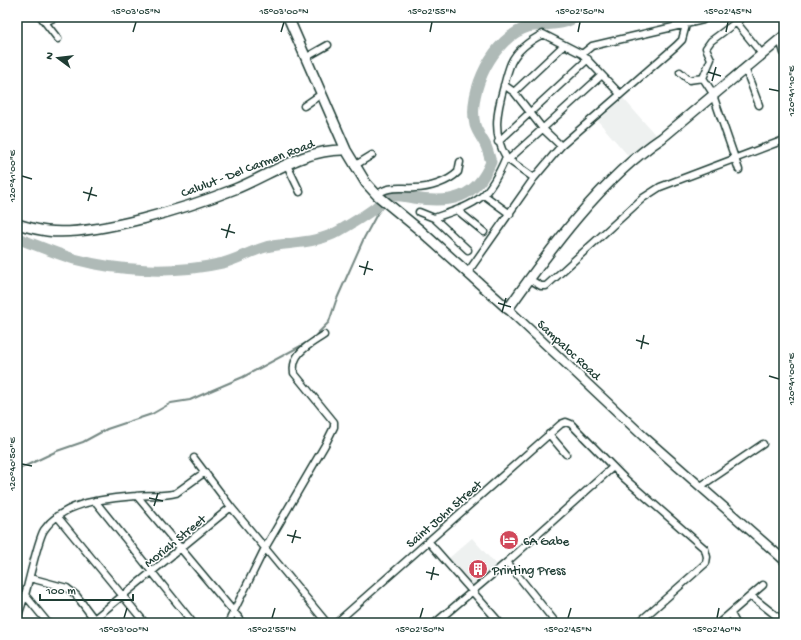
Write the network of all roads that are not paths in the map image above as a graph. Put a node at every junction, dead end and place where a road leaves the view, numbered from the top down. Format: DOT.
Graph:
graph roads {
  1 [pos="41,17"];
  2 [pos="56,17"];
  3 [pos="288,17"];
  4 [pos="744,17"];
  5 [pos="702,20"];
  6 [pos="45,22"];
  7 [pos="736,22"];
  8 [pos="686,25"];
  9 [pos="782,37"];
  10 [pos="58,39"];
  11 [pos="328,45"];
  12 [pos="563,46"];
  13 [pos="784,53"];
  14 [pos="582,54"];
  15 [pos="762,54"];
  16 [pos="305,58"];
  17 [pos="588,59"];
  18 [pos="746,68"];
  19 [pos="680,72"];
  20 [pos="602,75"];
  21 [pos="703,78"];
  22 [pos="504,85"];
  23 [pos="514,92"];
  24 [pos="620,94"];
  25 [pos="714,95"];
  26 [pos="320,96"];
  27 [pos="759,105"];
  28 [pos="304,106"];
  29 [pos="530,111"];
  30 [pos="544,129"];
  31 [pos="784,140"];
  32 [pos="498,142"];
  33 [pos="561,146"];
  34 [pos="346,150"];
  35 [pos="372,155"];
  36 [pos="507,159"];
  37 [pos="734,159"];
  38 [pos="460,162"];
  39 [pos="287,165"];
  40 [pos="354,166"];
  41 [pos="739,170"];
  42 [pos="534,178"];
  43 [pos="300,192"];
  44 [pos="484,195"];
  45 [pos="378,196"];
  46 [pos="457,210"];
  47 [pos="419,212"];
  48 [pos="510,214"];
  49 [pos="434,218"];
  50 [pos="17,224"];
  51 [pos="484,232"];
  52 [pos="468,250"];
  53 [pos="468,272"];
  54 [pos="529,279"];
  55 [pos="508,309"];
  56 [pos="324,335"];
  57 [pos="549,434"];
  58 [pos="763,444"];
  59 [pos="566,454"];
  60 [pos="194,458"];
  61 [pos="613,467"];
  62 [pos="205,472"];
  63 [pos="701,486"];
  64 [pos="137,496"];
  65 [pos="95,501"];
  66 [pos="231,507"];
  67 [pos="57,516"];
  68 [pos="428,541"];
  69 [pos="265,548"];
  70 [pos="181,550"];
  71 [pos="784,560"];
  72 [pos="507,562"];
  73 [pos="151,573"];
  74 [pos="30,578"];
  75 [pos="763,585"];
  76 [pos="473,591"];
  77 [pos="25,595"];
  78 [pos="124,596"];
  79 [pos="751,596"];
  80 [pos="235,613"];
  81 [pos="731,614"];
  82 [pos="17,619"];
  83 [pos="96,621"];
  84 [pos="784,622"];
  85 [pos="48,623"];
  86 [pos="145,623"];
  87 [pos="193,623"];
  88 [pos="228,623"];
  89 [pos="243,623"];
  90 [pos="327,623"];
  91 [pos="336,623"];
  92 [pos="435,623"];
  93 [pos="500,623"];
  94 [pos="556,623"];
  95 [pos="638,623"];
  96 [pos="719,623"];
  97 [pos="736,623"];
  1 -- 6 [label="street"];
  2 -- 6 [label="street"];
  3 -- 16 [label="main road, Sampaloc Road"];
  4 -- 7 [label="street"];
  5 -- 8 [label="street"];
  6 -- 10 [label="street"];
  7 -- 15 [label="street"];
  7 -- 21 [label="street"];
  8 -- 14 [label="street"];
  8 -- 24 [label="street"];
  9 -- 13 [label="street"];
  9 -- 15 [label="main road"];
  11 -- 16 [label="street"];
  12 -- 14 [label="street"];
  12 -- 22 [label="street"];
  12 -- 23 [label="street"];
  14 -- 17 [label="street"];
  15 -- 18 [label="main road"];
  16 -- 26 [label="main road, Sampaloc Road"];
  17 -- 20 [label="street"];
  17 -- 29 [label="street"];
  18 -- 25 [label="main road"];
  18 -- 27 [label="street"];
  19 -- 21 [label="street"];
  20 -- 24 [label="street"];
  20 -- 30 [label="street"];
  21 -- 25 [label="street"];
  22 -- 23 [label="street"];
  22 -- 32 [label="street"];
  23 -- 29 [label="street"];
  24 -- 33 [label="street"];
  25 -- 37 [label="street"];
  25 -- 54 [label="main road"];
  26 -- 28 [label="street"];
  26 -- 34 [label="main road, Sampaloc Road"];
  29 -- 30 [label="street"];
  29 -- 32 [label="street"];
  30 -- 33 [label="street"];
  30 -- 36 [label="street"];
  31 -- 37 [label="street"];
  32 -- 36 [label="street"];
  33 -- 42 [label="street"];
  34 -- 39 [label="main road, Calulut - Del Carmen Road"];
  34 -- 40 [label="main road, Sampaloc Road"];
  35 -- 40 [label="street"];
  36 -- 42 [label="street"];
  36 -- 44 [label="street"];
  37 -- 41 [label="street"];
  37 -- 54 [label="street"];
  38 -- 45 [label="street"];
  39 -- 43 [label="street"];
  39 -- 50 [label="main road, Calulut - Del Carmen Road"];
  40 -- 45 [label="main road, Sampaloc Road"];
  42 -- 48 [label="street"];
  44 -- 46 [label="street"];
  44 -- 48 [label="street"];
  45 -- 53 [label="main road, Sampaloc Road"];
  46 -- 49 [label="street"];
  46 -- 51 [label="street"];
  47 -- 49 [label="street"];
  48 -- 53 [label="street"];
  49 -- 52 [label="street"];
  53 -- 55 [label="main road, Sampaloc Road"];
  54 -- 55 [label="main road"];
  55 -- 63 [label="street, Sampaloc Road"];
  56 -- 69 [label="street"];
  57 -- 59 [label="street"];
  57 -- 61 [label="street, Saint John Street"];
  57 -- 68 [label="street, Saint John Street"];
  58 -- 63 [label="street"];
  60 -- 62 [label="street"];
  61 -- 72 [label="street"];
  61 -- 95 [label="street"];
  62 -- 64 [label="street"];
  62 -- 66 [label="street"];
  63 -- 71 [label="street, Sampaloc Road"];
  64 -- 65 [label="street"];
  64 -- 70 [label="street"];
  65 -- 67 [label="street"];
  65 -- 73 [label="street"];
  66 -- 69 [label="street"];
  66 -- 70 [label="street, Moriah Street"];
  67 -- 74 [label="street"];
  67 -- 78 [label="street"];
  68 -- 76 [label="street"];
  68 -- 91 [label="street, Saint John Street"];
  69 -- 80 [label="street"];
  69 -- 90 [label="street"];
  70 -- 73 [label="street, Moriah Street"];
  70 -- 80 [label="street"];
  72 -- 76 [label="street"];
  72 -- 94 [label="street"];
  73 -- 78 [label="street, Moriah Street"];
  73 -- 87 [label="street"];
  74 -- 77 [label="street"];
  74 -- 83 [label="street"];
  75 -- 79 [label="street"];
  76 -- 92 [label="street"];
  76 -- 93 [label="street"];
  77 -- 82 [label="street"];
  77 -- 85 [label="street"];
  78 -- 83 [label="street, Moriah Street"];
  78 -- 86 [label="street"];
  79 -- 81 [label="street"];
  79 -- 84 [label="street"];
  80 -- 88 [label="street"];
  80 -- 89 [label="street"];
  81 -- 96 [label="street"];
  81 -- 97 [label="street"];
}
